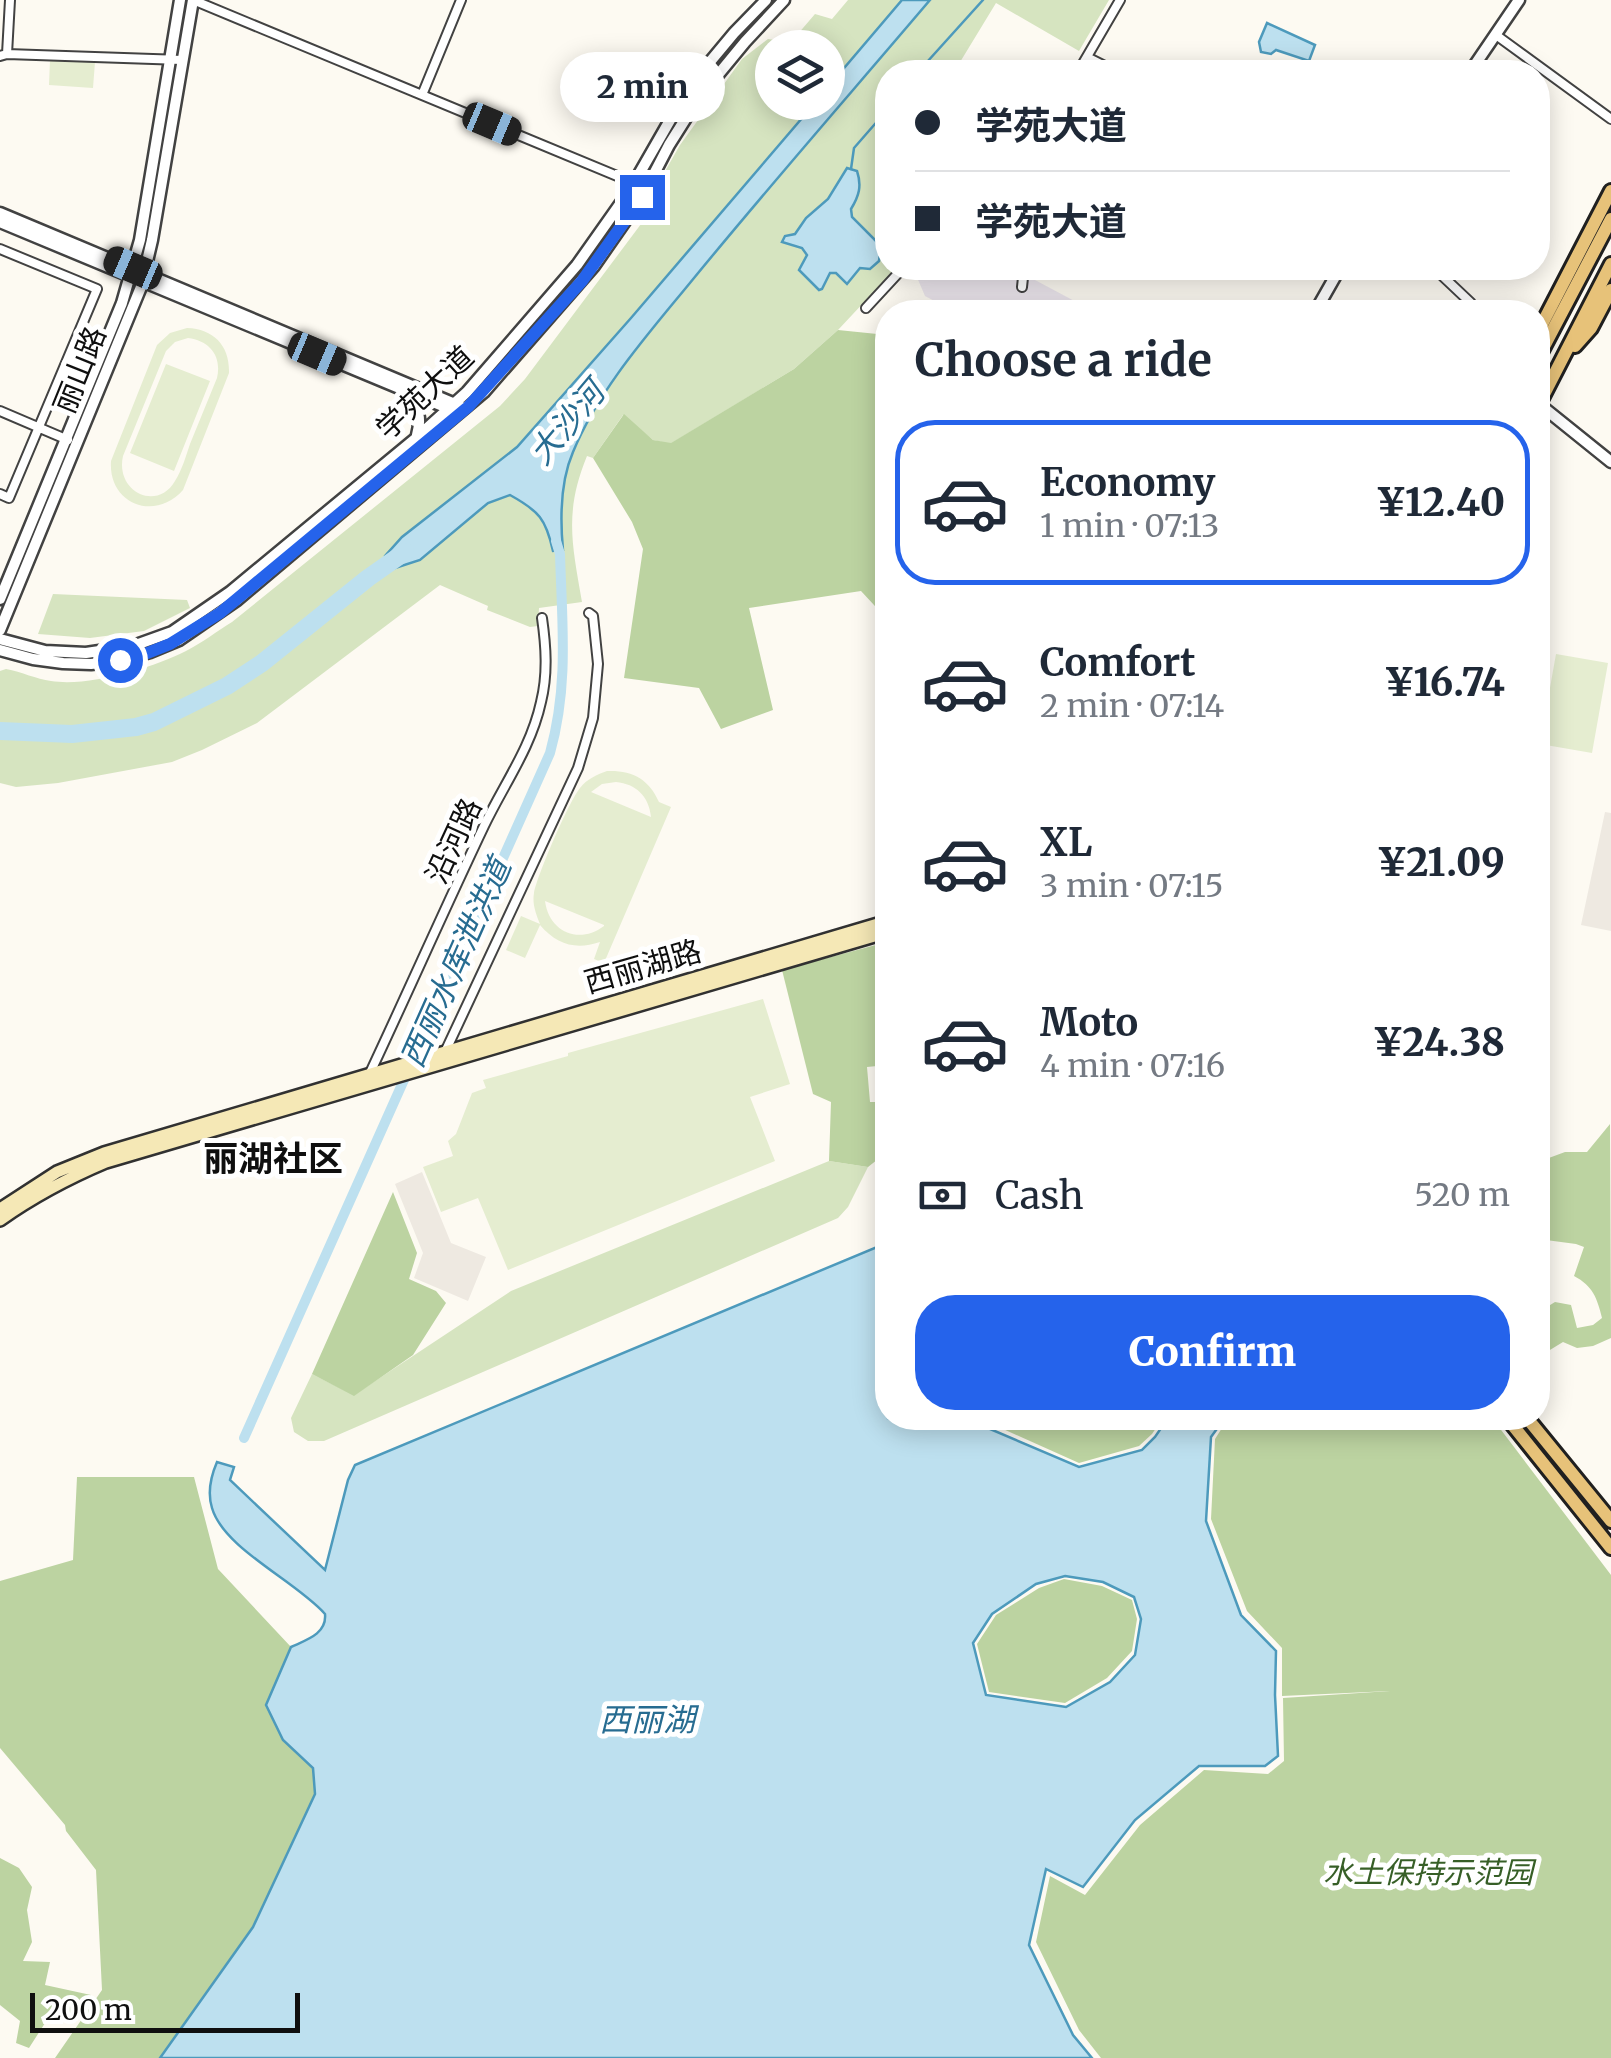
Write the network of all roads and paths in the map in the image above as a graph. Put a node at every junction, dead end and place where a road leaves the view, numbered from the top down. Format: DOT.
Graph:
graph roads {
  1 [pos="10,0"];
  2 [pos="180,0"];
  3 [pos="193,0"];
  4 [pos="461,0"];
  5 [pos="766,0"];
  6 [pos="784,0"];
  7 [pos="1120,0"];
  8 [pos="1520,0"];
  9 [pos="4,18"];
  10 [pos="1496,35"];
  11 [pos="4,55"];
  12 [pos="1088,57"];
  13 [pos="176,60"];
  14 [pos="1086,60"];
  15 [pos="1094,60"];
  16 [pos="1478,60"];
  17 [pos="1530,60"];
  18 [pos="1550,74"];
  19 [pos="422,95"];
  20 [pos="1611,119"];
  21 [pos="634,184"];
  22 [pos="1611,191"];
  23 [pos="0,213"];
  24 [pos="1611,219"];
  25 [pos="0,222"];
  26 [pos="0,249"];
  27 [pos="1611,264"];
  28 [pos="138,275"];
  29 [pos="892,280"];
  30 [pos="1023,280"];
  31 [pos="1447,280"];
  32 [pos="1022,286"];
  33 [pos="1611,290"];
  34 [pos="1468,300"];
  35 [pos="866,308"];
  36 [pos="1550,309"];
  37 [pos="1550,335"];
  38 [pos="1560,364"];
  39 [pos="1550,383"];
  40 [pos="400,389"];
  41 [pos="456,408"];
  42 [pos="0,410"];
  43 [pos="1550,414"];
  44 [pos="39,427"];
  45 [pos="415,439"];
  46 [pos="72,441"];
  47 [pos="1611,462"];
  48 [pos="0,494"];
  49 [pos="0,599"];
  50 [pos="589,612"];
  51 [pos="542,618"];
  52 [pos="0,630"];
  53 [pos="0,639"];
  54 [pos="0,650"];
  55 [pos="875,925"];
  56 [pos="875,936"];
  57 [pos="445,1052"];
  58 [pos="414,1066"];
  59 [pos="370,1079"];
  60 [pos="0,1209"];
  61 [pos="0,1220"];
  62 [pos="1516,1430"];
  63 [pos="1538,1430"];
  64 [pos="1611,1522"];
  65 [pos="1611,1548"];
  1 -- 9 [label="street"];
  2 -- 13 [label="street, 丽山路"];
  3 -- 13 [label="street, 丽山路"];
  3 -- 19 [label="street"];
  4 -- 19 [label="street"];
  5 -- 21 [label="street, 学苑大道"];
  6 -- 41 [label="street, 学苑大道"];
  7 -- 12 [label="street"];
  8 -- 10 [label="street"];
  9 -- 11 [label="street"];
  10 -- 16 [label="street"];
  10 -- 17 [label="street"];
  11 -- 13 [label="street"];
  12 -- 14 [label="street"];
  12 -- 15 [label="street"];
  13 -- 28 [label="street, 丽山路"];
  18 -- 20 [label="street"];
  19 -- 21 [label="street"];
  21 -- 41 [label="street, 学苑大道"];
  22 -- 36 [label="main road"];
  23 -- 28 [label="street"];
  24 -- 37 [label="main road"];
  25 -- 28 [label="street"];
  26 -- 44 [label="street"];
  27 -- 38 [label="main road"];
  28 -- 40 [label="street"];
  28 -- 41 [label="street"];
  28 -- 46 [label="street, 丽山路"];
  29 -- 35 [label="street"];
  30 -- 32 [label="street"];
  31 -- 34 [label="street"];
  33 -- 38 [label="main road"];
  38 -- 39 [label="main road"];
  40 -- 41 [label="street"];
  40 -- 45 [label="street"];
  41 -- 45 [label="street, 学苑大道"];
  41 -- 54 [label="street, 学苑大道"];
  42 -- 44 [label="street"];
  43 -- 47 [label="street"];
  44 -- 46 [label="street"];
  44 -- 48 [label="street"];
  45 -- 53 [label="street, 学苑大道"];
  46 -- 49 [label="street, 丽山路"];
  46 -- 52 [label="street, 丽山路"];
  50 -- 57 [label="street"];
  51 -- 59 [label="street, 沿河路"];
  55 -- 57 [label="main road, 西丽湖路"];
  56 -- 58 [label="main road, 西丽湖路"];
  57 -- 58 [label="main road, 西丽湖路"];
  58 -- 59 [label="main road"];
  59 -- 60 [label="main road"];
  59 -- 61 [label="main road"];
  62 -- 65 [label="main road"];
  63 -- 64 [label="main road"];
}
